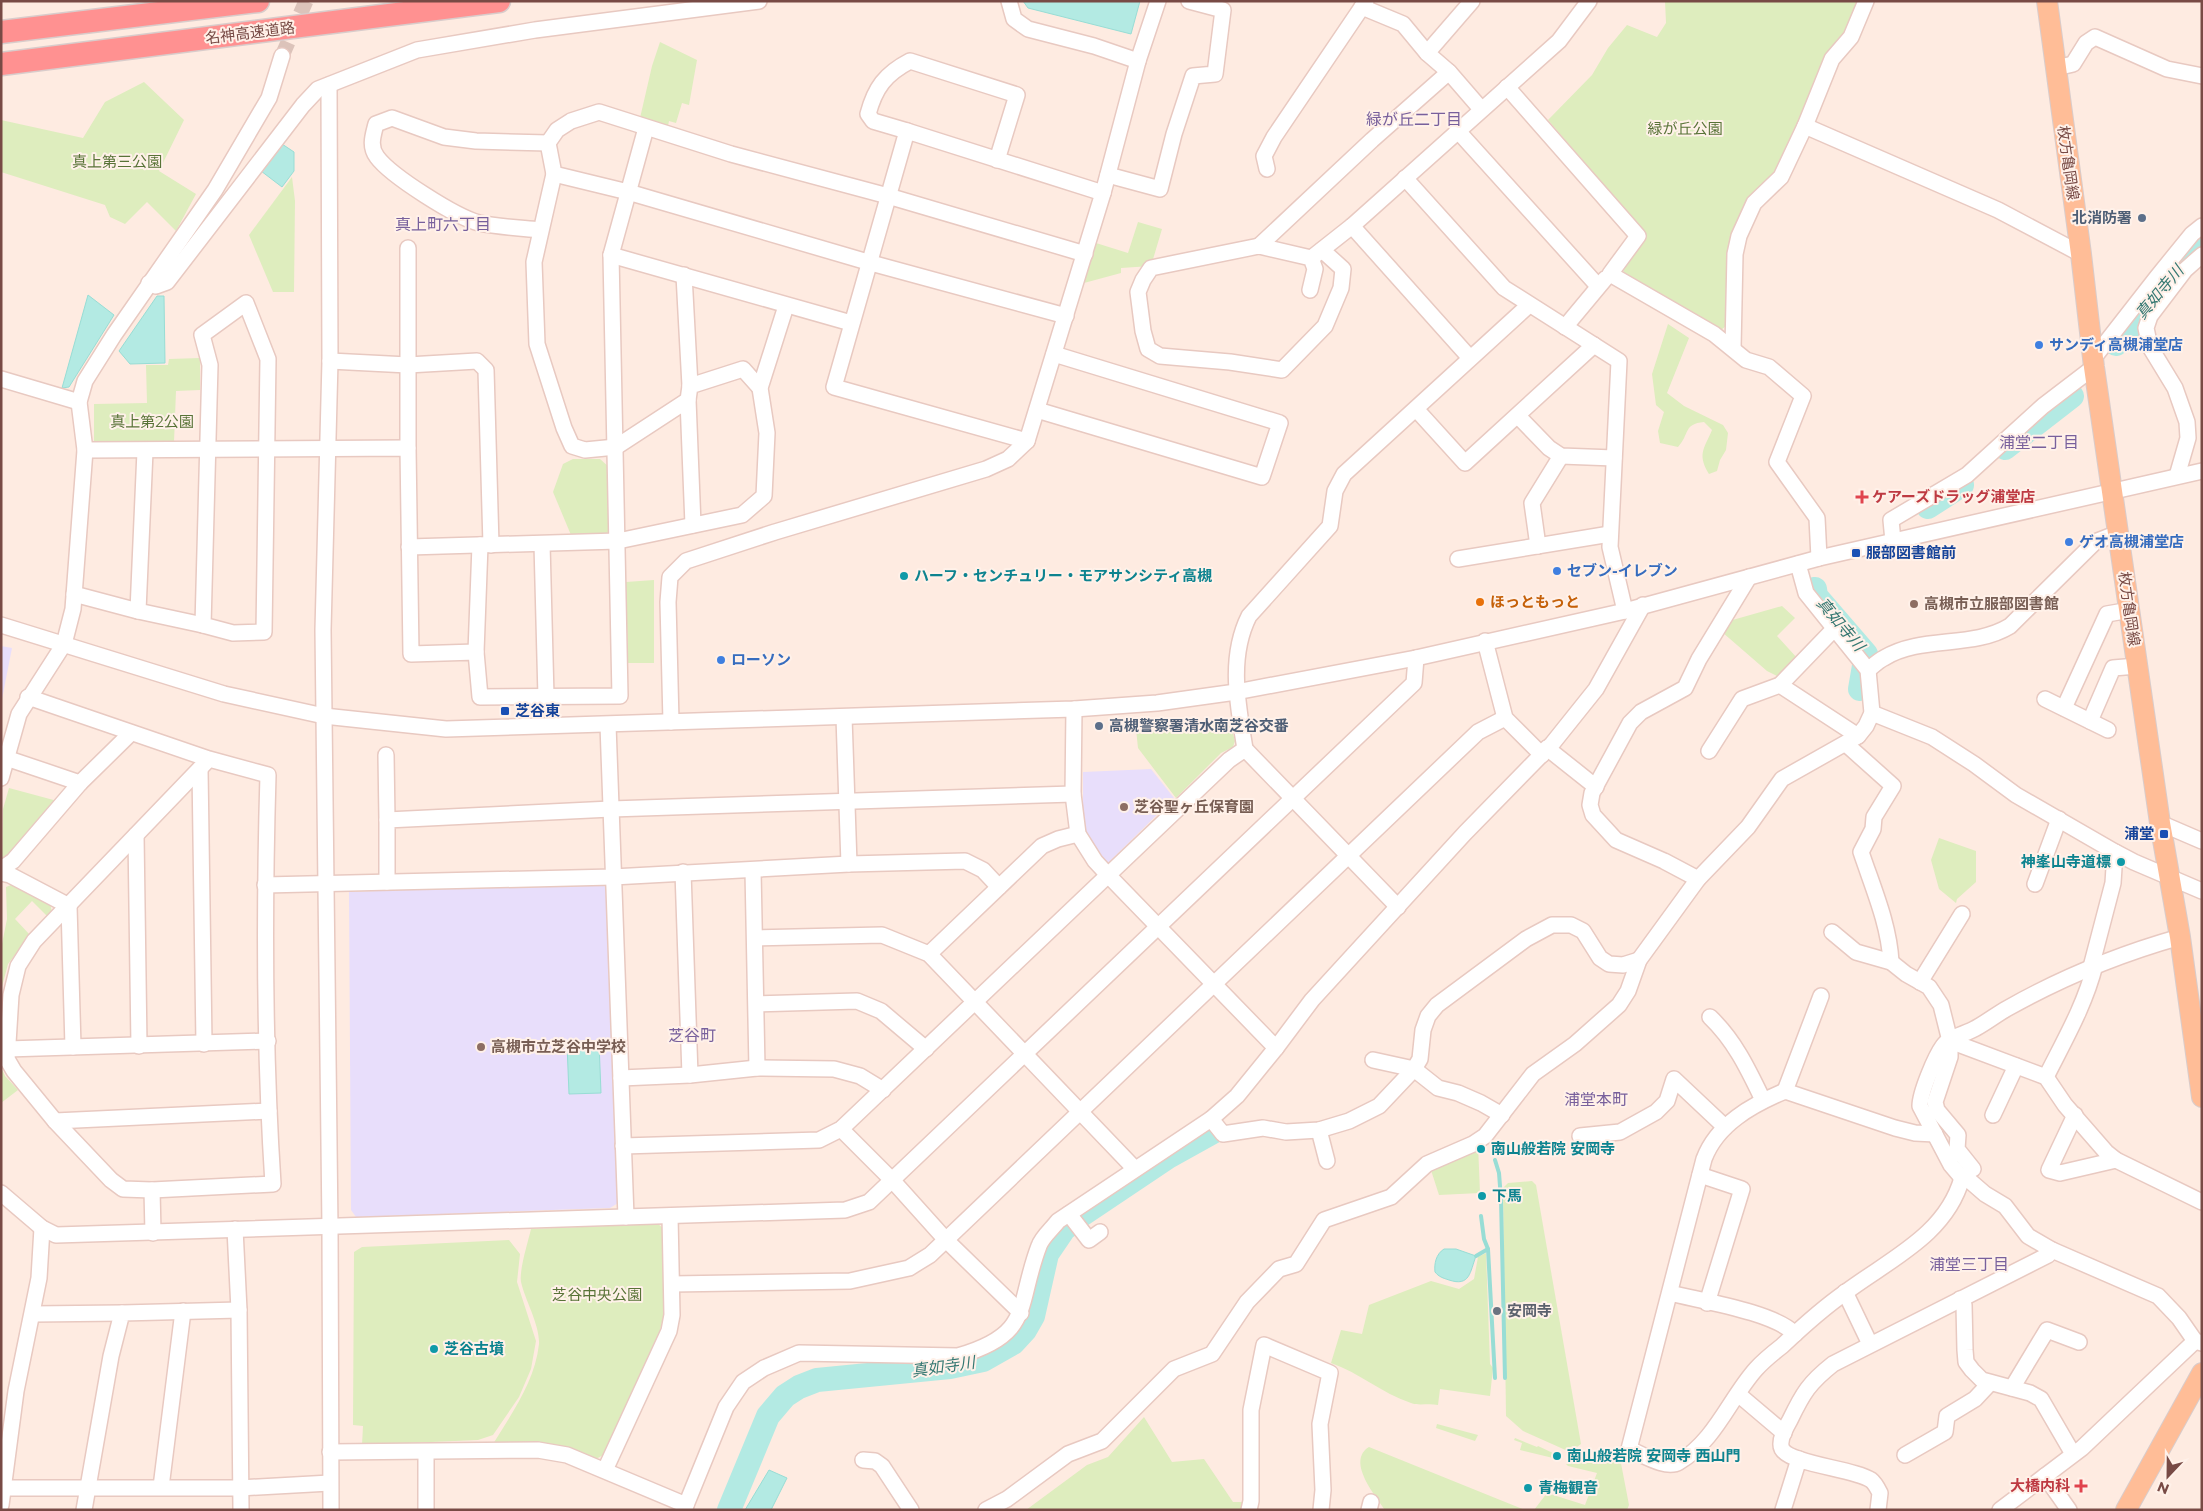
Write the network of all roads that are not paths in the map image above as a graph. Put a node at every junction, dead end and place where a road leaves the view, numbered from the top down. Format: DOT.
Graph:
graph roads {
  1 [pos="258,1"];
  2 [pos="499,1"];
  3 [pos="759,1"];
  4 [pos="1009,1"];
  5 [pos="1158,1"];
  6 [pos="1189,1"];
  7 [pos="1472,1"];
  8 [pos="1589,1"];
  9 [pos="1866,1"];
  10 [pos="2047,1"];
  11 [pos="1364,4"];
  12 [pos="1,32"];
  13 [pos="1428,53"];
  14 [pos="282,56"];
  15 [pos="1138,61"];
  16 [pos="1,64"];
  17 [pos="2056,68"];
  18 [pos="1449,72"];
  19 [pos="2202,76"];
  20 [pos="328,85"];
  21 [pos="1507,86"];
  22 [pos="1481,109"];
  23 [pos="1805,126"];
  24 [pos="646,128"];
  25 [pos="1458,130"];
  26 [pos="908,131"];
  27 [pos="548,143"];
  28 [pos="997,160"];
  29 [pos="1267,169"];
  30 [pos="554,174"];
  31 [pos="1108,175"];
  32 [pos="1406,178"];
  33 [pos="628,192"];
  34 [pos="1103,193"];
  35 [pos="888,196"];
  36 [pos="1352,226"];
  37 [pos="2202,226"];
  38 [pos="540,230"];
  39 [pos="1259,246"];
  40 [pos="408,248"];
  41 [pos="1085,254"];
  42 [pos="1316,254"];
  43 [pos="2081,254"];
  44 [pos="611,255"];
  45 [pos="2202,255"];
  46 [pos="871,263"];
  47 [pos="1610,274"];
  48 [pos="684,275"];
  49 [pos="149,283"];
  50 [pos="1598,286"];
  51 [pos="1310,290"];
  52 [pos="1529,305"];
  53 [pos="786,306"];
  54 [pos="1066,316"];
  55 [pos="851,324"];
  56 [pos="1565,327"];
  57 [pos="1594,345"];
  58 [pos="1733,348"];
  59 [pos="1054,354"];
  60 [pos="1470,358"];
  61 [pos="330,361"];
  62 [pos="2093,363"];
  63 [pos="408,365"];
  64 [pos="1,379"];
  65 [pos="760,388"];
  66 [pos="689,393"];
  67 [pos="79,402"];
  68 [pos="1416,409"];
  69 [pos="1037,410"];
  70 [pos="1518,416"];
  71 [pos="1027,441"];
  72 [pos="328,447"];
  73 [pos="616,447"];
  74 [pos="408,448"];
  75 [pos="206,449"];
  76 [pos="84,450"];
  77 [pos="266,450"];
  78 [pos="145,451"];
  79 [pos="1561,456"];
  80 [pos="1614,458"];
  81 [pos="2202,472"];
  82 [pos="2177,476"];
  83 [pos="2113,492"];
  84 [pos="693,525"];
  85 [pos="2118,533"];
  86 [pos="1610,534"];
  87 [pos="618,541"];
  88 [pos="1893,541"];
  89 [pos="542,544"];
  90 [pos="486,545"];
  91 [pos="1538,546"];
  92 [pos="409,547"];
  93 [pos="1464,553"];
  94 [pos="1819,558"];
  95 [pos="1798,564"];
  96 [pos="1749,577"];
  97 [pos="74,594"];
  98 [pos="1643,605"];
  99 [pos="2130,610"];
  100 [pos="138,611"];
  101 [pos="1626,611"];
  102 [pos="1,625"];
  103 [pos="203,625"];
  104 [pos="1834,630"];
  105 [pos="1485,641"];
  106 [pos="64,644"];
  107 [pos="476,652"];
  108 [pos="1416,658"];
  109 [pos="2138,666"];
  110 [pos="1868,670"];
  111 [pos="1780,685"];
  112 [pos="1236,692"];
  113 [pos="28,697"];
  114 [pos="546,697"];
  115 [pos="2045,698"];
  116 [pos="2064,708"];
  117 [pos="1074,709"];
  118 [pos="1872,713"];
  119 [pos="324,716"];
  120 [pos="844,717"];
  121 [pos="1505,718"];
  122 [pos="2090,721"];
  123 [pos="671,722"];
  124 [pos="608,725"];
  125 [pos="2108,730"];
  126 [pos="131,732"];
  127 [pos="1852,740"];
  128 [pos="1245,750"];
  129 [pos="1709,751"];
  130 [pos="1544,752"];
  131 [pos="386,755"];
  132 [pos="6,758"];
  133 [pos="204,764"];
  134 [pos="1,778"];
  135 [pos="80,783"];
  136 [pos="1596,787"];
  137 [pos="1073,794"];
  138 [pos="1293,798"];
  139 [pos="847,800"];
  140 [pos="611,808"];
  141 [pos="2059,819"];
  142 [pos="387,820"];
  143 [pos="2160,822"];
  144 [pos="1078,834"];
  145 [pos="136,836"];
  146 [pos="2202,841"];
  147 [pos="2115,852"];
  148 [pos="1348,856"];
  149 [pos="849,864"];
  150 [pos="1,869"];
  151 [pos="753,871"];
  152 [pos="683,872"];
  153 [pos="1,874"];
  154 [pos="1108,875"];
  155 [pos="613,877"];
  156 [pos="2170,878"];
  157 [pos="1698,879"];
  158 [pos="387,882"];
  159 [pos="265,884"];
  160 [pos="326,884"];
  161 [pos="2035,884"];
  162 [pos="999,887"];
  163 [pos="2202,891"];
  164 [pos="69,906"];
  165 [pos="1398,907"];
  166 [pos="1962,914"];
  167 [pos="1158,927"];
  168 [pos="1832,932"];
  169 [pos="2180,937"];
  170 [pos="756,938"];
  171 [pos="929,954"];
  172 [pos="1640,960"];
  173 [pos="1891,962"];
  174 [pos="2093,966"];
  175 [pos="1920,982"];
  176 [pos="1213,984"];
  177 [pos="1821,996"];
  178 [pos="975,1002"];
  179 [pos="757,1004"];
  180 [pos="1710,1017"];
  181 [pos="268,1041"];
  182 [pos="1950,1041"];
  183 [pos="204,1044"];
  184 [pos="139,1046"];
  185 [pos="73,1047"];
  186 [pos="1276,1048"];
  187 [pos="7,1049"];
  188 [pos="926,1049"];
  189 [pos="1025,1054"];
  190 [pos="1373,1060"];
  191 [pos="2016,1066"];
  192 [pos="757,1068"];
  193 [pos="1414,1069"];
  194 [pos="690,1075"];
  195 [pos="2046,1077"];
  196 [pos="621,1078"];
  197 [pos="883,1090"];
  198 [pos="1785,1091"];
  199 [pos="2202,1097"];
  200 [pos="1764,1100"];
  201 [pos="269,1111"];
  202 [pos="1080,1112"];
  203 [pos="1502,1115"];
  204 [pos="1992,1115"];
  205 [pos="2074,1115"];
  206 [pos="1211,1119"];
  207 [pos="56,1121"];
  208 [pos="1725,1127"];
  209 [pos="841,1130"];
  210 [pos="1319,1130"];
  211 [pos="1935,1134"];
  212 [pos="1580,1136"];
  213 [pos="623,1146"];
  214 [pos="2116,1160"];
  215 [pos="1327,1161"];
  216 [pos="1135,1169"];
  217 [pos="1968,1174"];
  218 [pos="1700,1175"];
  219 [pos="893,1181"];
  220 [pos="152,1190"];
  221 [pos="1,1193"];
  222 [pos="2202,1202"];
  223 [pos="1069,1214"];
  224 [pos="670,1216"];
  225 [pos="626,1217"];
  226 [pos="42,1228"];
  227 [pos="330,1228"];
  228 [pos="235,1229"];
  229 [pos="1100,1232"];
  230 [pos="153,1233"];
  231 [pos="946,1240"];
  232 [pos="2052,1250"];
  233 [pos="672,1284"];
  234 [pos="1845,1292"];
  235 [pos="1670,1293"];
  236 [pos="1960,1299"];
  237 [pos="1707,1303"];
  238 [pos="239,1310"];
  239 [pos="183,1312"];
  240 [pos="122,1313"];
  241 [pos="1021,1313"];
  242 [pos="33,1314"];
  243 [pos="1795,1334"];
  244 [pos="2079,1342"];
  245 [pos="2198,1342"];
  246 [pos="1870,1344"];
  247 [pos="2202,1374"];
  248 [pos="1990,1383"];
  249 [pos="2012,1388"];
  250 [pos="1738,1394"];
  251 [pos="1784,1433"];
  252 [pos="330,1452"];
  253 [pos="426,1452"];
  254 [pos="2072,1454"];
  255 [pos="1905,1455"];
  256 [pos="1799,1459"];
  257 [pos="864,1460"];
  258 [pos="605,1470"];
  259 [pos="2044,1476"];
  260 [pos="330,1483"];
  261 [pos="89,1487"];
  262 [pos="161,1487"];
  263 [pos="4,1488"];
  264 [pos="240,1488"];
  265 [pos="1,1505"];
  266 [pos="685,1507"];
  267 [pos="84,1510"];
  268 [pos="241,1510"];
  269 [pos="331,1510"];
  270 [pos="426,1510"];
  271 [pos="912,1510"];
  272 [pos="986,1510"];
  273 [pos="1249,1510"];
  274 [pos="1321,1510"];
  275 [pos="1784,1510"];
  276 [pos="1878,1510"];
  277 [pos="2000,1510"];
  278 [pos="2069,1510"];
  279 [pos="2126,1510"];
  1 -- 12 [label="highway, 名神高速道路"];
  2 -- 16 [label="highway, 名神高速道路"];
  3 -- 20 [label="street"];
  4 -- 15 [label="street"];
  5 -- 15 [label="street"];
  6 -- 31 [label="street"];
  7 -- 13 [label="street"];
  8 -- 21 [label="street"];
  9 -- 23 [label="street"];
  10 -- 17 [label="main road, 枚方亀岡線"];
  11 -- 13 [label="street"];
  11 -- 29 [label="street"];
  13 -- 18 [label="street"];
  14 -- 49 [label="street"];
  15 -- 31 [label="street"];
  17 -- 19 [label="street"];
  17 -- 43 [label="main road, 枚方亀岡線"];
  18 -- 22 [label="street"];
  18 -- 39 [label="street"];
  20 -- 49 [label="street"];
  20 -- 61 [label="street"];
  21 -- 22 [label="street"];
  21 -- 47 [label="street"];
  22 -- 25 [label="street"];
  23 -- 43 [label="street"];
  23 -- 58 [label="street"];
  24 -- 27 [label="street"];
  24 -- 33 [label="street"];
  24 -- 35 [label="street"];
  25 -- 32 [label="street"];
  25 -- 50 [label="street"];
  26 -- 28 [label="street"];
  26 -- 28 [label="street"];
  26 -- 35 [label="street"];
  27 -- 30 [label="street"];
  27 -- 38 [label="street"];
  28 -- 34 [label="street"];
  30 -- 33 [label="street"];
  30 -- 38 [label="street"];
  31 -- 34 [label="street"];
  32 -- 36 [label="street"];
  32 -- 52 [label="street"];
  33 -- 44 [label="street"];
  33 -- 46 [label="street"];
  34 -- 41 [label="street"];
  35 -- 41 [label="street"];
  35 -- 46 [label="street"];
  36 -- 42 [label="street"];
  36 -- 60 [label="street"];
  37 -- 62 [label="street"];
  38 -- 73 [label="street"];
  39 -- 42 [label="street"];
  39 -- 42 [label="street"];
  40 -- 63 [label="street"];
  41 -- 54 [label="street"];
  42 -- 51 [label="street"];
  43 -- 62 [label="main road, 枚方亀岡線"];
  44 -- 48 [label="street"];
  44 -- 73 [label="street"];
  45 -- 82 [label="street"];
  46 -- 54 [label="street"];
  46 -- 55 [label="street"];
  47 -- 50 [label="street"];
  47 -- 58 [label="street"];
  48 -- 53 [label="street"];
  48 -- 66 [label="street"];
  49 -- 67 [label="street"];
  50 -- 56 [label="street"];
  52 -- 56 [label="street"];
  52 -- 60 [label="street"];
  53 -- 55 [label="street"];
  53 -- 65 [label="street"];
  54 -- 59 [label="street"];
  55 -- 71 [label="street"];
  56 -- 57 [label="street"];
  57 -- 70 [label="street"];
  57 -- 80 [label="street"];
  58 -- 94 [label="street"];
  59 -- 69 [label="street"];
  59 -- 69 [label="street"];
  60 -- 68 [label="street"];
  61 -- 63 [label="street"];
  61 -- 72 [label="street"];
  62 -- 83 [label="main road, 枚方亀岡線"];
  62 -- 88 [label="street"];
  63 -- 74 [label="street"];
  63 -- 90 [label="street"];
  64 -- 67 [label="street"];
  65 -- 66 [label="street"];
  65 -- 84 [label="street"];
  66 -- 73 [label="street"];
  66 -- 84 [label="street"];
  67 -- 76 [label="street"];
  68 -- 70 [label="street"];
  68 -- 112 [label="street"];
  69 -- 71 [label="street"];
  70 -- 79 [label="street"];
  71 -- 123 [label="street"];
  72 -- 74 [label="street"];
  72 -- 77 [label="street"];
  72 -- 119 [label="street"];
  73 -- 87 [label="street"];
  74 -- 92 [label="street"];
  75 -- 77 [label="street"];
  75 -- 77 [label="street"];
  75 -- 78 [label="street"];
  75 -- 103 [label="street"];
  76 -- 78 [label="street"];
  76 -- 97 [label="street"];
  77 -- 103 [label="street"];
  78 -- 100 [label="street"];
  79 -- 80 [label="street"];
  79 -- 91 [label="street"];
  80 -- 86 [label="street"];
  81 -- 82 [label="street"];
  82 -- 83 [label="street"];
  83 -- 85 [label="main road, 枚方亀岡線"];
  83 -- 88 [label="street"];
  84 -- 87 [label="street"];
  85 -- 99 [label="main road, 枚方亀岡線"];
  85 -- 110 [label="street"];
  86 -- 91 [label="street"];
  86 -- 101 [label="street"];
  87 -- 89 [label="street"];
  87 -- 114 [label="street"];
  88 -- 94 [label="street"];
  89 -- 90 [label="street"];
  89 -- 114 [label="street"];
  90 -- 92 [label="street"];
  90 -- 107 [label="street"];
  91 -- 93 [label="street"];
  92 -- 107 [label="street"];
  94 -- 95 [label="street"];
  95 -- 96 [label="street"];
  95 -- 104 [label="street"];
  96 -- 98 [label="street"];
  96 -- 136 [label="street"];
  97 -- 100 [label="street"];
  97 -- 106 [label="street"];
  98 -- 101 [label="street"];
  98 -- 130 [label="street"];
  99 -- 109 [label="main road, 枚方亀岡線"];
  99 -- 116 [label="street"];
  100 -- 103 [label="street"];
  101 -- 105 [label="street"];
  102 -- 106 [label="street"];
  104 -- 110 [label="street"];
  104 -- 111 [label="street"];
  105 -- 108 [label="street"];
  105 -- 121 [label="street"];
  106 -- 113 [label="street"];
  106 -- 119 [label="street"];
  107 -- 114 [label="street"];
  108 -- 112 [label="street"];
  108 -- 138 [label="street"];
  109 -- 122 [label="street"];
  109 -- 143 [label="main road, 枚方亀岡線"];
  110 -- 118 [label="street"];
  111 -- 127 [label="street"];
  111 -- 129 [label="street"];
  112 -- 117 [label="street"];
  112 -- 128 [label="street"];
  113 -- 126 [label="street"];
  113 -- 132 [label="street"];
  115 -- 116 [label="street"];
  116 -- 122 [label="street"];
  117 -- 120 [label="street"];
  117 -- 137 [label="street"];
  118 -- 127 [label="street"];
  118 -- 141 [label="street"];
  119 -- 124 [label="street"];
  119 -- 160 [label="street"];
  120 -- 123 [label="street"];
  120 -- 139 [label="street"];
  121 -- 130 [label="street"];
  121 -- 148 [label="street"];
  122 -- 125 [label="street"];
  123 -- 124 [label="street"];
  124 -- 140 [label="street"];
  126 -- 133 [label="street"];
  126 -- 135 [label="street"];
  127 -- 157 [label="street"];
  127 -- 173 [label="street"];
  128 -- 138 [label="street"];
  128 -- 154 [label="street"];
  130 -- 136 [label="street"];
  130 -- 165 [label="street"];
  131 -- 142 [label="street"];
  132 -- 134 [label="street"];
  132 -- 135 [label="street"];
  133 -- 145 [label="street"];
  133 -- 159 [label="street"];
  133 -- 183 [label="street"];
  135 -- 150 [label="street"];
  136 -- 157 [label="street"];
  137 -- 139 [label="street"];
  137 -- 144 [label="street"];
  138 -- 148 [label="street"];
  138 -- 167 [label="street"];
  139 -- 140 [label="street"];
  139 -- 149 [label="street"];
  140 -- 142 [label="street"];
  140 -- 155 [label="street"];
  141 -- 147 [label="street"];
  141 -- 161 [label="street"];
  142 -- 158 [label="street"];
  143 -- 146 [label="street"];
  143 -- 156 [label="main road, 枚方亀岡線"];
  144 -- 154 [label="street"];
  144 -- 162 [label="street"];
  145 -- 164 [label="street"];
  145 -- 184 [label="street"];
  147 -- 156 [label="street"];
  147 -- 174 [label="street"];
  148 -- 165 [label="street"];
  148 -- 176 [label="street"];
  149 -- 151 [label="street"];
  149 -- 162 [label="street"];
  151 -- 152 [label="street"];
  151 -- 170 [label="street"];
  152 -- 155 [label="street"];
  152 -- 194 [label="street"];
  153 -- 164 [label="street"];
  154 -- 167 [label="street"];
  154 -- 178 [label="street"];
  155 -- 158 [label="street"];
  155 -- 196 [label="street"];
  156 -- 163 [label="street"];
  156 -- 169 [label="main road, 枚方亀岡線"];
  157 -- 172 [label="street"];
  158 -- 160 [label="street"];
  159 -- 160 [label="street"];
  159 -- 181 [label="street"];
  160 -- 227 [label="street"];
  162 -- 171 [label="street"];
  164 -- 185 [label="street"];
  164 -- 187 [label="street"];
  165 -- 186 [label="street"];
  166 -- 175 [label="street"];
  167 -- 176 [label="street"];
  167 -- 189 [label="street"];
  168 -- 173 [label="street"];
  169 -- 174 [label="street"];
  169 -- 199 [label="main road, 枚方亀岡線"];
  170 -- 171 [label="street"];
  170 -- 179 [label="street"];
  171 -- 178 [label="street"];
  172 -- 193 [label="street"];
  172 -- 203 [label="street"];
  173 -- 175 [label="street"];
  174 -- 182 [label="street"];
  174 -- 195 [label="street"];
  175 -- 182 [label="street"];
  176 -- 186 [label="street"];
  176 -- 202 [label="street"];
  177 -- 198 [label="street"];
  178 -- 188 [label="street"];
  178 -- 189 [label="street"];
  179 -- 188 [label="street"];
  179 -- 192 [label="street"];
  180 -- 200 [label="street"];
  181 -- 183 [label="street"];
  181 -- 201 [label="street"];
  182 -- 191 [label="street"];
  182 -- 211 [label="street"];
  182 -- 217 [label="street"];
  183 -- 184 [label="street"];
  184 -- 185 [label="street"];
  185 -- 187 [label="street"];
  186 -- 206 [label="street"];
  187 -- 207 [label="street"];
  188 -- 197 [label="street"];
  189 -- 202 [label="street"];
  189 -- 219 [label="street"];
  190 -- 193 [label="street"];
  191 -- 195 [label="street"];
  191 -- 204 [label="street"];
  192 -- 194 [label="street"];
  192 -- 197 [label="street"];
  193 -- 203 [label="street"];
  193 -- 210 [label="street"];
  194 -- 196 [label="street"];
  195 -- 205 [label="street"];
  196 -- 213 [label="street"];
  197 -- 209 [label="street"];
  198 -- 200 [label="street"];
  198 -- 211 [label="street"];
  200 -- 208 [label="street"];
  201 -- 207 [label="street"];
  201 -- 220 [label="street"];
  202 -- 216 [label="street"];
  202 -- 231 [label="street"];
  203 -- 272 [label="street"];
  205 -- 214 [label="street"];
  205 -- 214 [label="street"];
  206 -- 210 [label="street"];
  206 -- 216 [label="street"];
  207 -- 220 [label="street"];
  208 -- 212 [label="street"];
  208 -- 218 [label="street"];
  209 -- 213 [label="street"];
  209 -- 219 [label="street"];
  210 -- 215 [label="street"];
  211 -- 217 [label="street"];
  213 -- 225 [label="street"];
  214 -- 222 [label="street"];
  216 -- 223 [label="street"];
  217 -- 232 [label="street"];
  217 -- 234 [label="street"];
  218 -- 235 [label="street"];
  218 -- 237 [label="street"];
  219 -- 224 [label="street"];
  219 -- 231 [label="street"];
  220 -- 230 [label="street"];
  221 -- 226 [label="street"];
  223 -- 229 [label="street"];
  223 -- 241 [label="street"];
  224 -- 225 [label="street"];
  224 -- 233 [label="street"];
  225 -- 227 [label="street"];
  226 -- 230 [label="street"];
  226 -- 242 [label="street"];
  227 -- 228 [label="street"];
  227 -- 252 [label="street"];
  228 -- 230 [label="street"];
  228 -- 238 [label="street"];
  231 -- 233 [label="street"];
  231 -- 241 [label="street"];
  232 -- 236 [label="street"];
  232 -- 245 [label="street"];
  233 -- 258 [label="street"];
  234 -- 243 [label="street"];
  234 -- 246 [label="street"];
  235 -- 237 [label="street"];
  235 -- 250 [label="street"];
  236 -- 246 [label="street"];
  236 -- 248 [label="street"];
  237 -- 243 [label="street"];
  238 -- 239 [label="street"];
  238 -- 264 [label="street"];
  239 -- 240 [label="street"];
  239 -- 262 [label="street"];
  240 -- 242 [label="street"];
  240 -- 261 [label="street"];
  241 -- 266 [label="street"];
  242 -- 263 [label="street"];
  243 -- 250 [label="street"];
  244 -- 249 [label="street"];
  245 -- 254 [label="street"];
  246 -- 251 [label="street"];
  247 -- 279 [label="main road"];
  248 -- 249 [label="street"];
  248 -- 255 [label="street"];
  249 -- 254 [label="street"];
  250 -- 251 [label="street"];
  251 -- 256 [label="street"];
  252 -- 253 [label="street"];
  252 -- 260 [label="street"];
  253 -- 258 [label="street"];
  253 -- 270 [label="street"];
  254 -- 259 [label="street"];
  256 -- 275 [label="street"];
  256 -- 276 [label="street"];
  257 -- 271 [label="street"];
  258 -- 266 [label="street"];
  259 -- 277 [label="street"];
  259 -- 278 [label="street"];
  260 -- 264 [label="street"];
  260 -- 269 [label="street"];
  261 -- 262 [label="street"];
  261 -- 263 [label="street"];
  261 -- 267 [label="street"];
  262 -- 264 [label="street"];
  263 -- 265 [label="street"];
  264 -- 268 [label="street"];
  273 -- 274 [label="street"];
}
